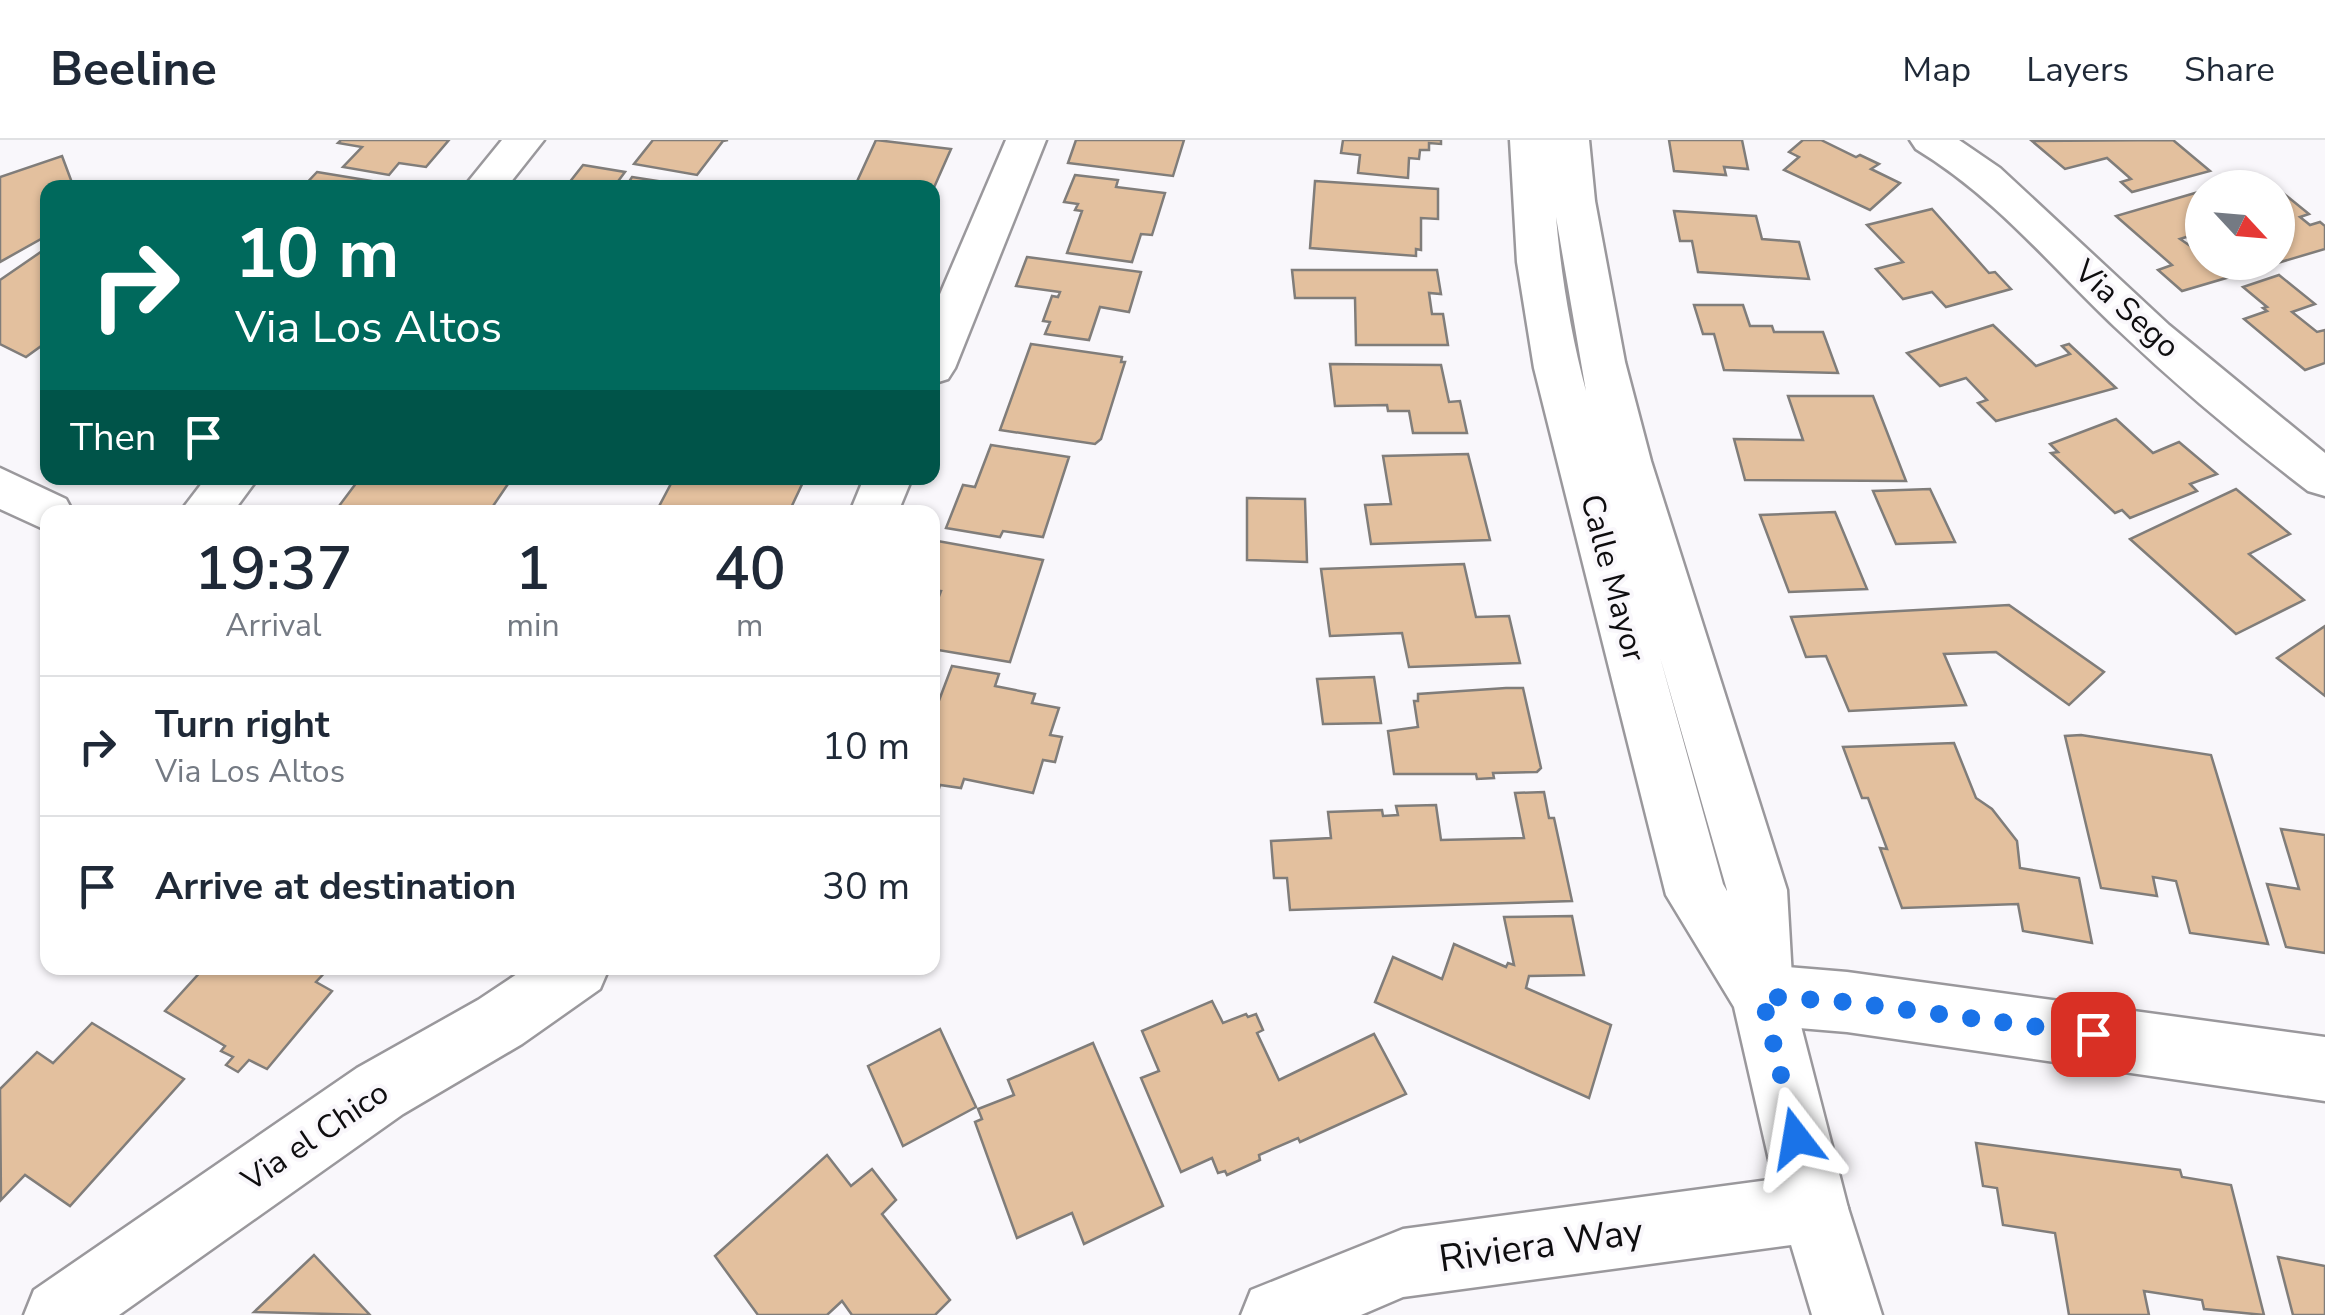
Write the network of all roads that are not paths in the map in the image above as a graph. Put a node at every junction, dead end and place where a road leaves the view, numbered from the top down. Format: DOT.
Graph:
graph roads {
  1 [pos="524,140"];
  2 [pos="1026,140"];
  3 [pos="1530,140"];
  4 [pos="1568,140"];
  5 [pos="1930,140"];
  6 [pos="490,180"];
  7 [pos="940,349"];
  8 [pos="2325,478"];
  9 [pos="228,485"];
  10 [pos="0,487"];
  11 [pos="210,505"];
  12 [pos="40,507"];
  13 [pos="568,975"];
  14 [pos="1762,996"];
  15 [pos="2325,1069"];
  16 [pos="1814,1208"];
  17 [pos="59,1315"];
  18 [pos="1276,1315"];
  19 [pos="1847,1315"];
  1 -- 6 [label="street"];
  2 -- 7 [label="street"];
  3 -- 14 [label="street, Calle Mayor"];
  4 -- 14 [label="street, Calle Mayor"];
  5 -- 8 [label="street, Via Sego"];
  9 -- 11 [label="street"];
  10 -- 12 [label="street"];
  13 -- 17 [label="street, Via el Chico"];
  14 -- 15 [label="street"];
  14 -- 16 [label="street, Calle Mayor"];
  16 -- 18 [label="street, Riviera Way"];
  16 -- 19 [label="street, Calle Mayor"];
}
